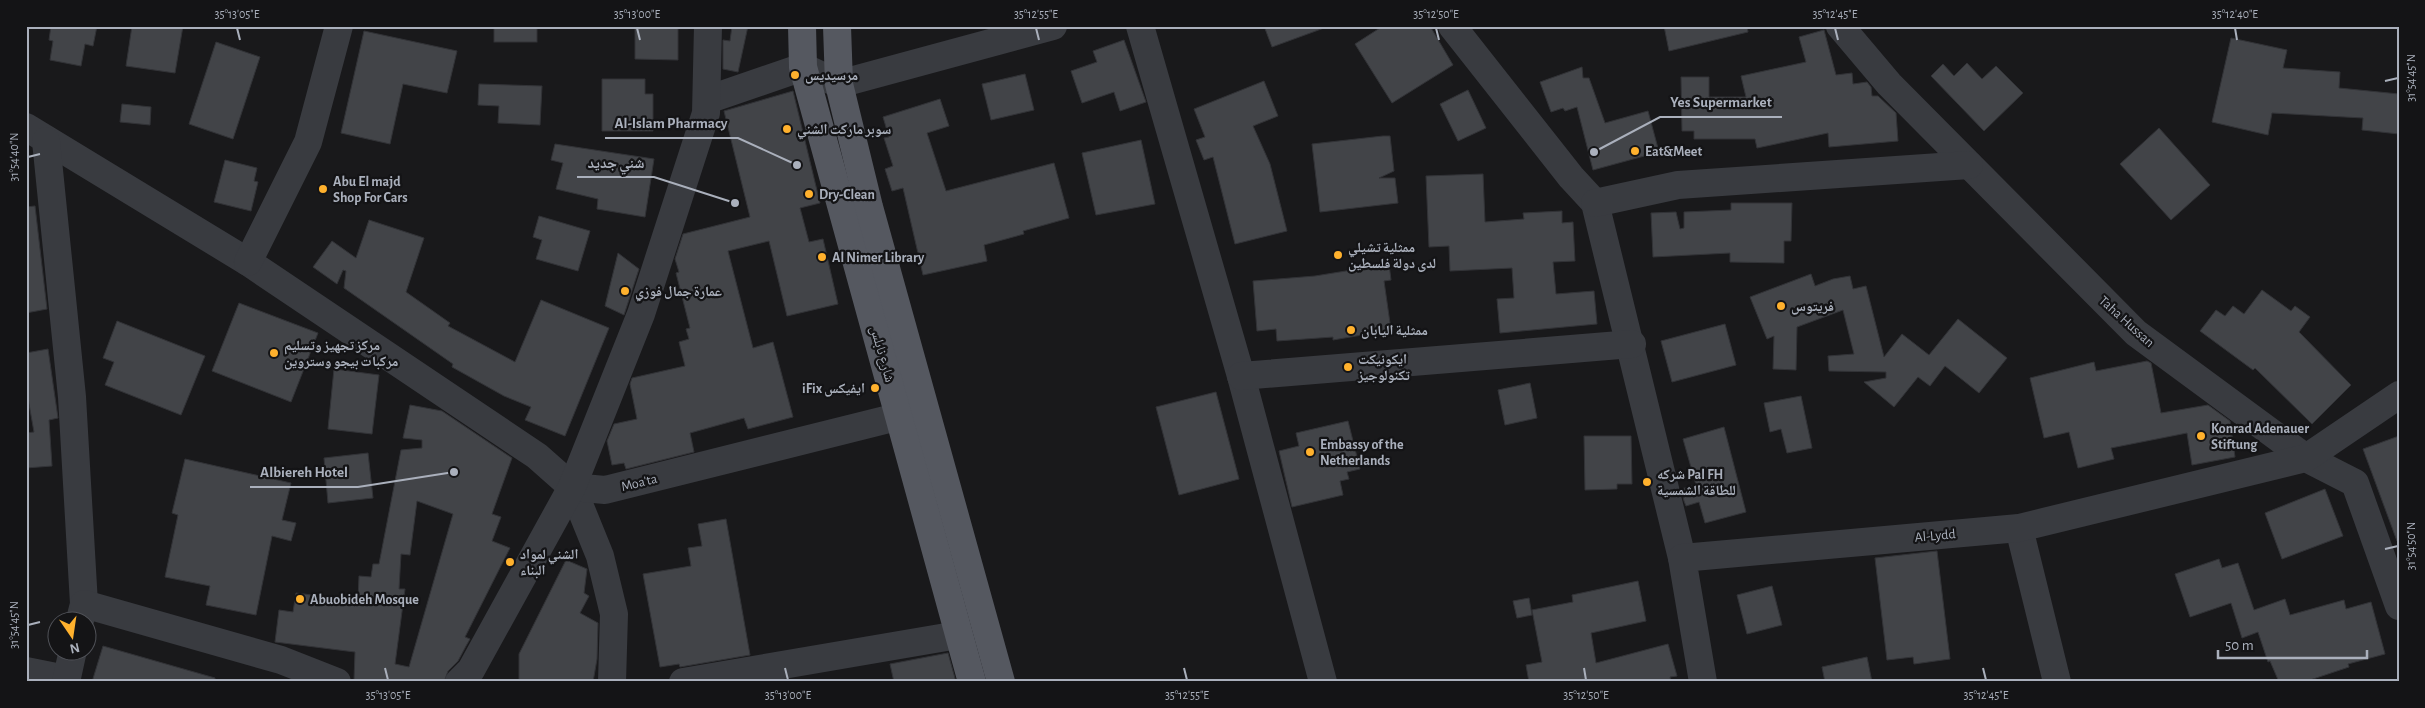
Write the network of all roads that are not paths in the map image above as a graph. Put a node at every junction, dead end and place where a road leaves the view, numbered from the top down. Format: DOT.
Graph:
graph roads {
  1 [pos="339,26"];
  2 [pos="708,26"];
  3 [pos="802,26"];
  4 [pos="837,26"];
  5 [pos="1053,26"];
  6 [pos="1140,26"];
  7 [pos="1452,26"];
  8 [pos="1840,26"];
  9 [pos="803,67"];
  10 [pos="839,84"];
  11 [pos="708,100"];
  12 [pos="36,134"];
  13 [pos="1969,165"];
  14 [pos="1595,203"];
  15 [pos="248,262"];
  16 [pos="1632,344"];
  17 [pos="1241,376"];
  18 [pos="2399,395"];
  19 [pos="913,412"];
  20 [pos="2306,458"];
  21 [pos="572,487"];
  22 [pos="2018,528"];
  23 [pos="1682,558"];
  24 [pos="2399,606"];
  25 [pos="82,610"];
  26 [pos="98,616"];
  27 [pos="958,635"];
  28 [pos="71,660"];
  29 [pos="26,671"];
  30 [pos="66,680"];
  31 [pos="336,682"];
  32 [pos="459,682"];
  33 [pos="612,682"];
  34 [pos="683,682"];
  35 [pos="972,682"];
  36 [pos="1001,682"];
  37 [pos="1323,682"];
  38 [pos="1702,682"];
  39 [pos="2057,682"];
  1 -- 15 [label="street"];
  2 -- 11 [label="street"];
  3 -- 9 [label="main road, شارع نابلس"];
  4 -- 10 [label="main road, شارع نابلس"];
  5 -- 10 [label="street"];
  6 -- 17 [label="street"];
  7 -- 14 [label="street"];
  8 -- 13 [label="street, Taha Hussan"];
  9 -- 10 [label="street"];
  9 -- 11 [label="street"];
  9 -- 19 [label="main road, شارع نابلس"];
  10 -- 19 [label="main road, شارع نابلس"];
  11 -- 21 [label="street"];
  12 -- 15 [label="street"];
  12 -- 25 [label="street"];
  13 -- 14 [label="street"];
  13 -- 20 [label="street, Taha Hussan"];
  14 -- 16 [label="street"];
  15 -- 21 [label="street"];
  16 -- 17 [label="street"];
  16 -- 23 [label="street"];
  17 -- 37 [label="street"];
  18 -- 20 [label="street"];
  19 -- 21 [label="street, Moa'ta"];
  19 -- 27 [label="main road, شارع نابلس"];
  19 -- 36 [label="main road, شارع نابلس"];
  20 -- 22 [label="street, Al-Lydd"];
  20 -- 24 [label="street, Taha Hussan"];
  21 -- 32 [label="street"];
  21 -- 33 [label="street"];
  22 -- 23 [label="street, Al-Lydd"];
  22 -- 39 [label="street"];
  23 -- 38 [label="street"];
  26 -- 31 [label="street"];
  27 -- 34 [label="street"];
  27 -- 35 [label="main road, شارع نابلس"];
  28 -- 30 [label="street"];
  29 -- 30 [label="street"];
}
